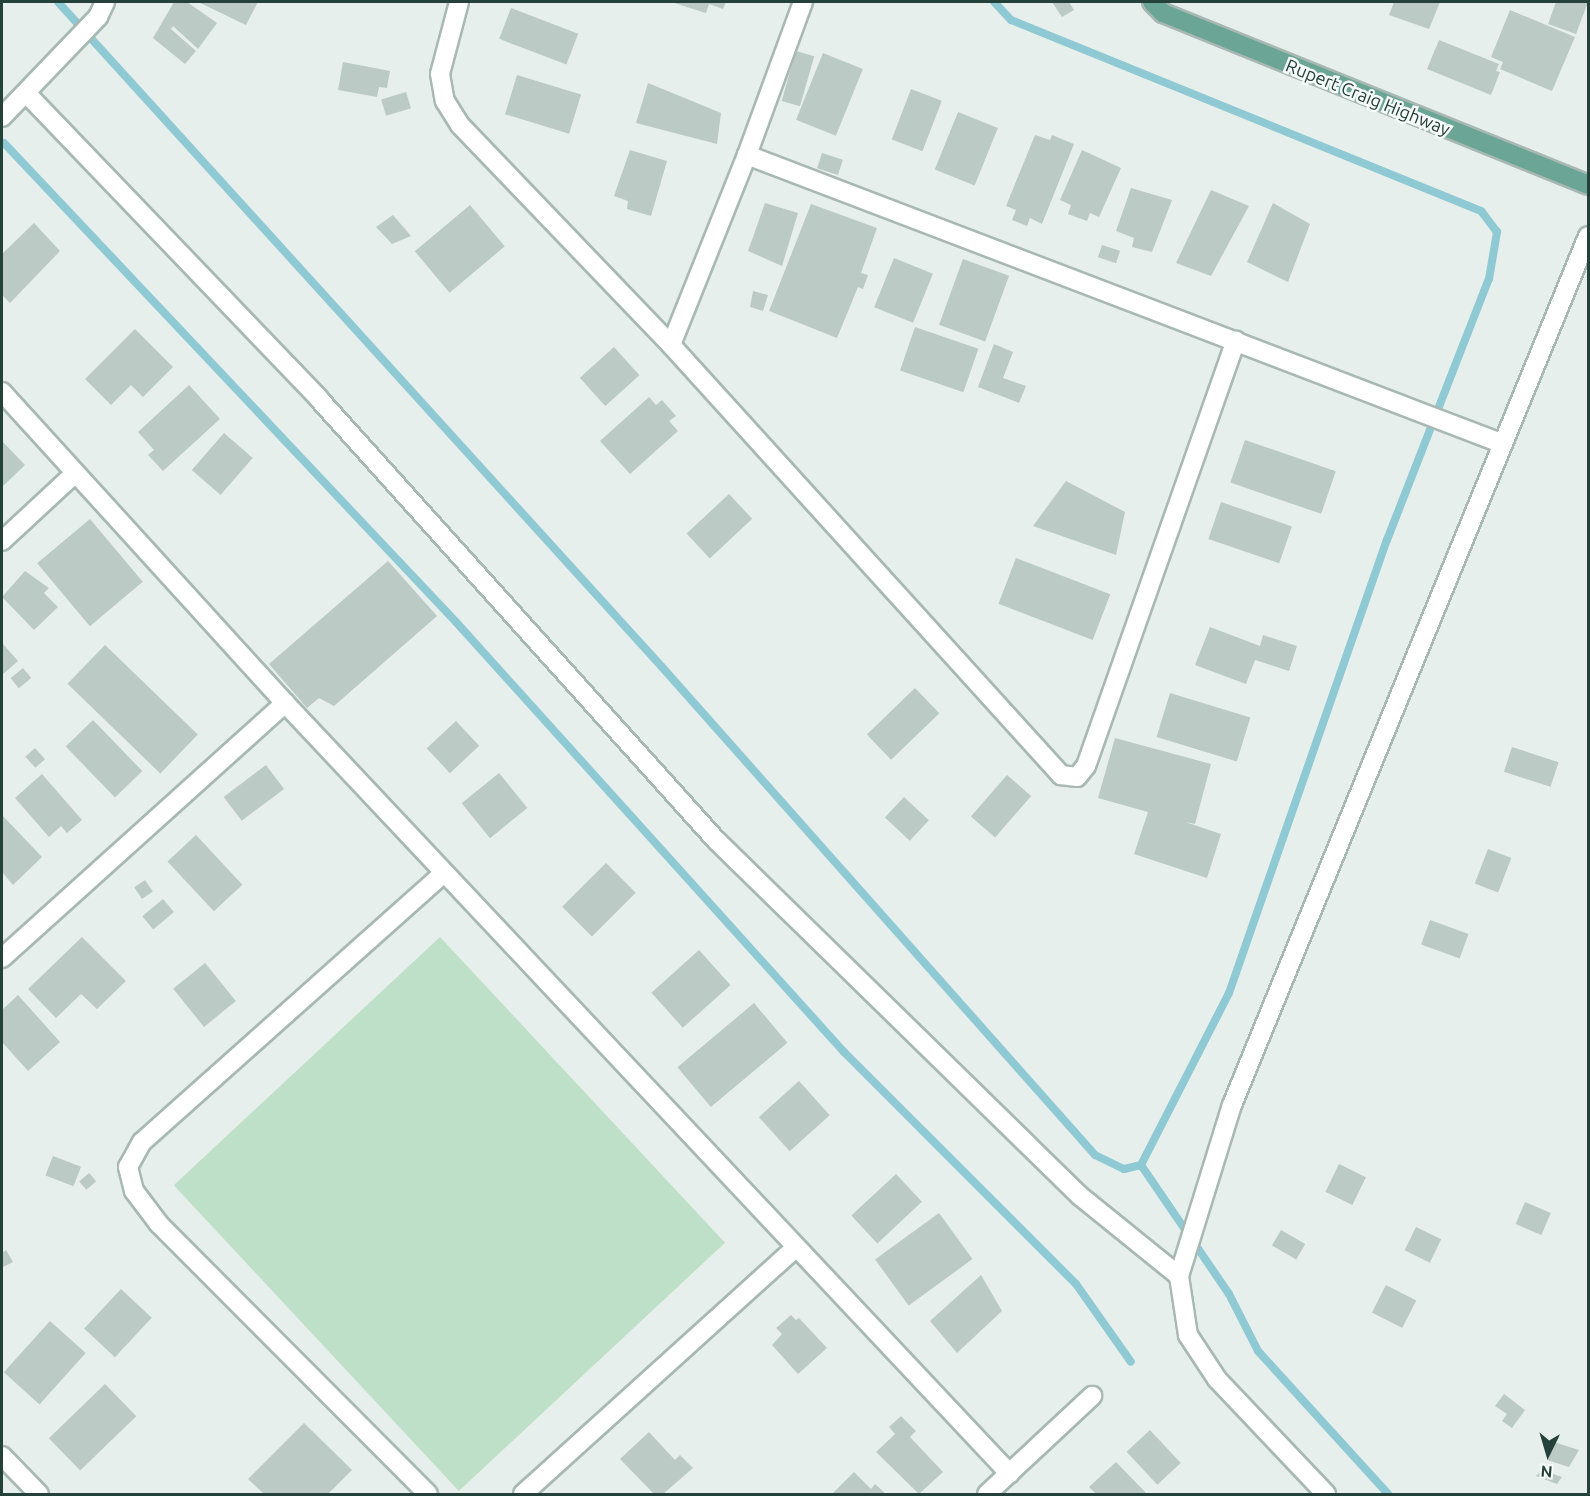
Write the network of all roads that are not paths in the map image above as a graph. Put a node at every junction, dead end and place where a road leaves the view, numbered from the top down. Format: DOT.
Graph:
graph roads {
  1 [pos="105,2"];
  2 [pos="459,2"];
  3 [pos="802,2"];
  4 [pos="1152,2"];
  5 [pos="27,94"];
  6 [pos="2,117"];
  7 [pos="747,154"];
  8 [pos="1588,185"];
  9 [pos="1588,236"];
  10 [pos="1236,341"];
  11 [pos="671,345"];
  12 [pos="2,392"];
  13 [pos="1501,443"];
  14 [pos="74,474"];
  15 [pos="2,541"];
  16 [pos="285,703"];
  17 [pos="444,873"];
  18 [pos="2,958"];
  19 [pos="796,1246"];
  20 [pos="1179,1276"];
  21 [pos="1092,1396"];
  22 [pos="2,1456"];
  23 [pos="1010,1474"];
  24 [pos="39,1494"];
  25 [pos="428,1494"];
  26 [pos="522,1494"];
  27 [pos="987,1494"];
  28 [pos="1326,1494"];
  1 -- 5 [label="street"];
  2 -- 11 [label="street"];
  3 -- 7 [label="street"];
  4 -- 8 [label="main road, Rupert Craig Highway"];
  5 -- 6 [label="street"];
  5 -- 20 [label="street"];
  7 -- 10 [label="street"];
  7 -- 11 [label="street"];
  9 -- 13 [label="street"];
  10 -- 11 [label="street"];
  10 -- 13 [label="street"];
  12 -- 14 [label="street"];
  13 -- 20 [label="street"];
  14 -- 15 [label="street"];
  14 -- 16 [label="street"];
  16 -- 17 [label="street"];
  16 -- 18 [label="street"];
  17 -- 19 [label="street"];
  17 -- 25 [label="street"];
  19 -- 23 [label="street"];
  19 -- 26 [label="street"];
  20 -- 28 [label="street"];
  21 -- 23 [label="street"];
  22 -- 24 [label="street"];
  23 -- 27 [label="street"];
}
